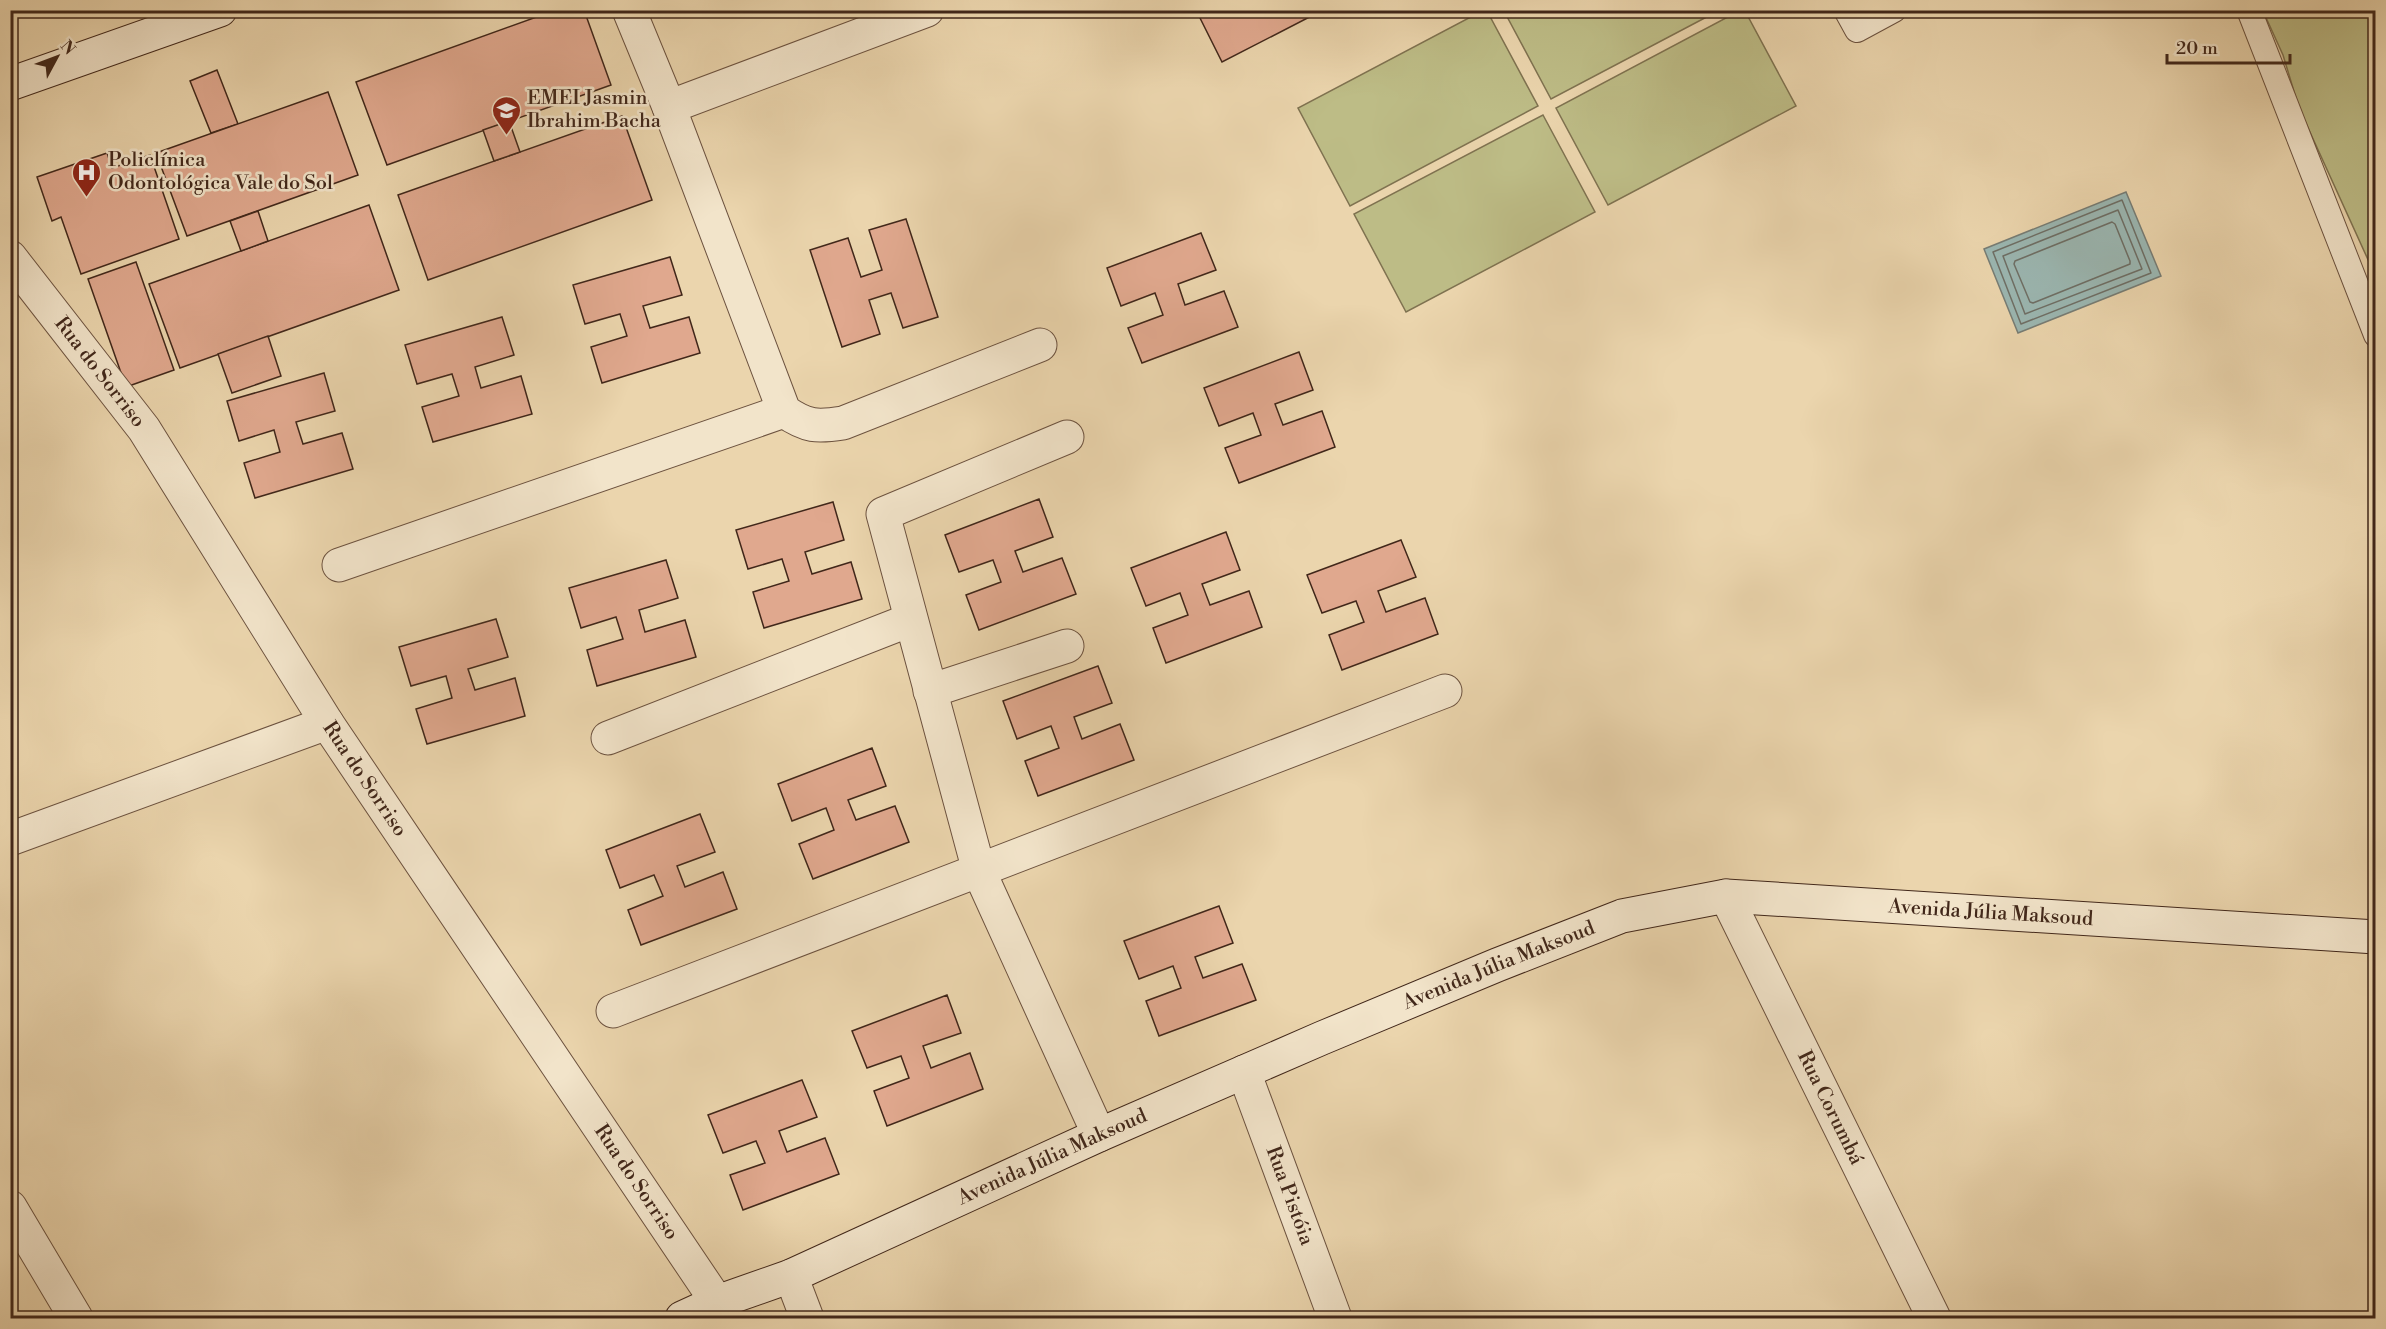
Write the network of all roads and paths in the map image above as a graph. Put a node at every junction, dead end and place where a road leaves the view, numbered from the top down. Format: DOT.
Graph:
graph roads {
  1 [pos="220,10"];
  2 [pos="629,10"];
  3 [pos="927,10"];
  4 [pos="1846,10"];
  5 [pos="1894,10"];
  6 [pos="2249,10"];
  7 [pos="10,84"];
  8 [pos="669,107"];
  9 [pos="10,257"];
  10 [pos="2376,335"];
  11 [pos="1040,345"];
  12 [pos="784,411"];
  13 [pos="1068,437"];
  14 [pos="339,565"];
  15 [pos="910,620"];
  16 [pos="1067,646"];
  17 [pos="1445,691"];
  18 [pos="930,692"];
  19 [pos="327,723"];
  20 [pos="608,738"];
  21 [pos="10,839"];
  22 [pos="979,871"];
  23 [pos="1726,896"];
  24 [pos="2376,937"];
  25 [pos="613,1011"];
  26 [pos="1244,1072"];
  27 [pos="1099,1135"];
  28 [pos="10,1207"];
  29 [pos="791,1276"];
  30 [pos="717,1302"];
  31 [pos="76,1318"];
  32 [pos="682,1318"];
  33 [pos="807,1318"];
  34 [pos="1335,1318"];
  35 [pos="1934,1318"];
  1 -- 7 [label="street"];
  2 -- 8 [label="street"];
  3 -- 8 [label="street"];
  4 -- 5 [label="lane"];
  6 -- 10 [label="lane"];
  8 -- 12 [label="street"];
  9 -- 19 [label="street, Rua do Sorriso"];
  11 -- 12 [label="street"];
  12 -- 14 [label="street"];
  13 -- 15 [label="street"];
  15 -- 18 [label="street"];
  15 -- 20 [label="street"];
  16 -- 18 [label="street"];
  17 -- 22 [label="street"];
  18 -- 22 [label="street"];
  19 -- 21 [label="street"];
  19 -- 30 [label="street, Rua do Sorriso"];
  22 -- 25 [label="street"];
  22 -- 27 [label="street"];
  23 -- 24 [label="street, Avenida Júlia Maksoud"];
  23 -- 26 [label="street, Avenida Júlia Maksoud"];
  23 -- 35 [label="street, Rua Corumbá"];
  26 -- 27 [label="street, Avenida Júlia Maksoud"];
  26 -- 34 [label="street, Rua Pistóia"];
  27 -- 29 [label="street, Avenida Júlia Maksoud"];
  28 -- 31 [label="street"];
  29 -- 30 [label="street, Avenida Júlia Maksoud"];
  29 -- 33 [label="street"];
  30 -- 32 [label="street, Avenida Júlia Maksoud"];
}
